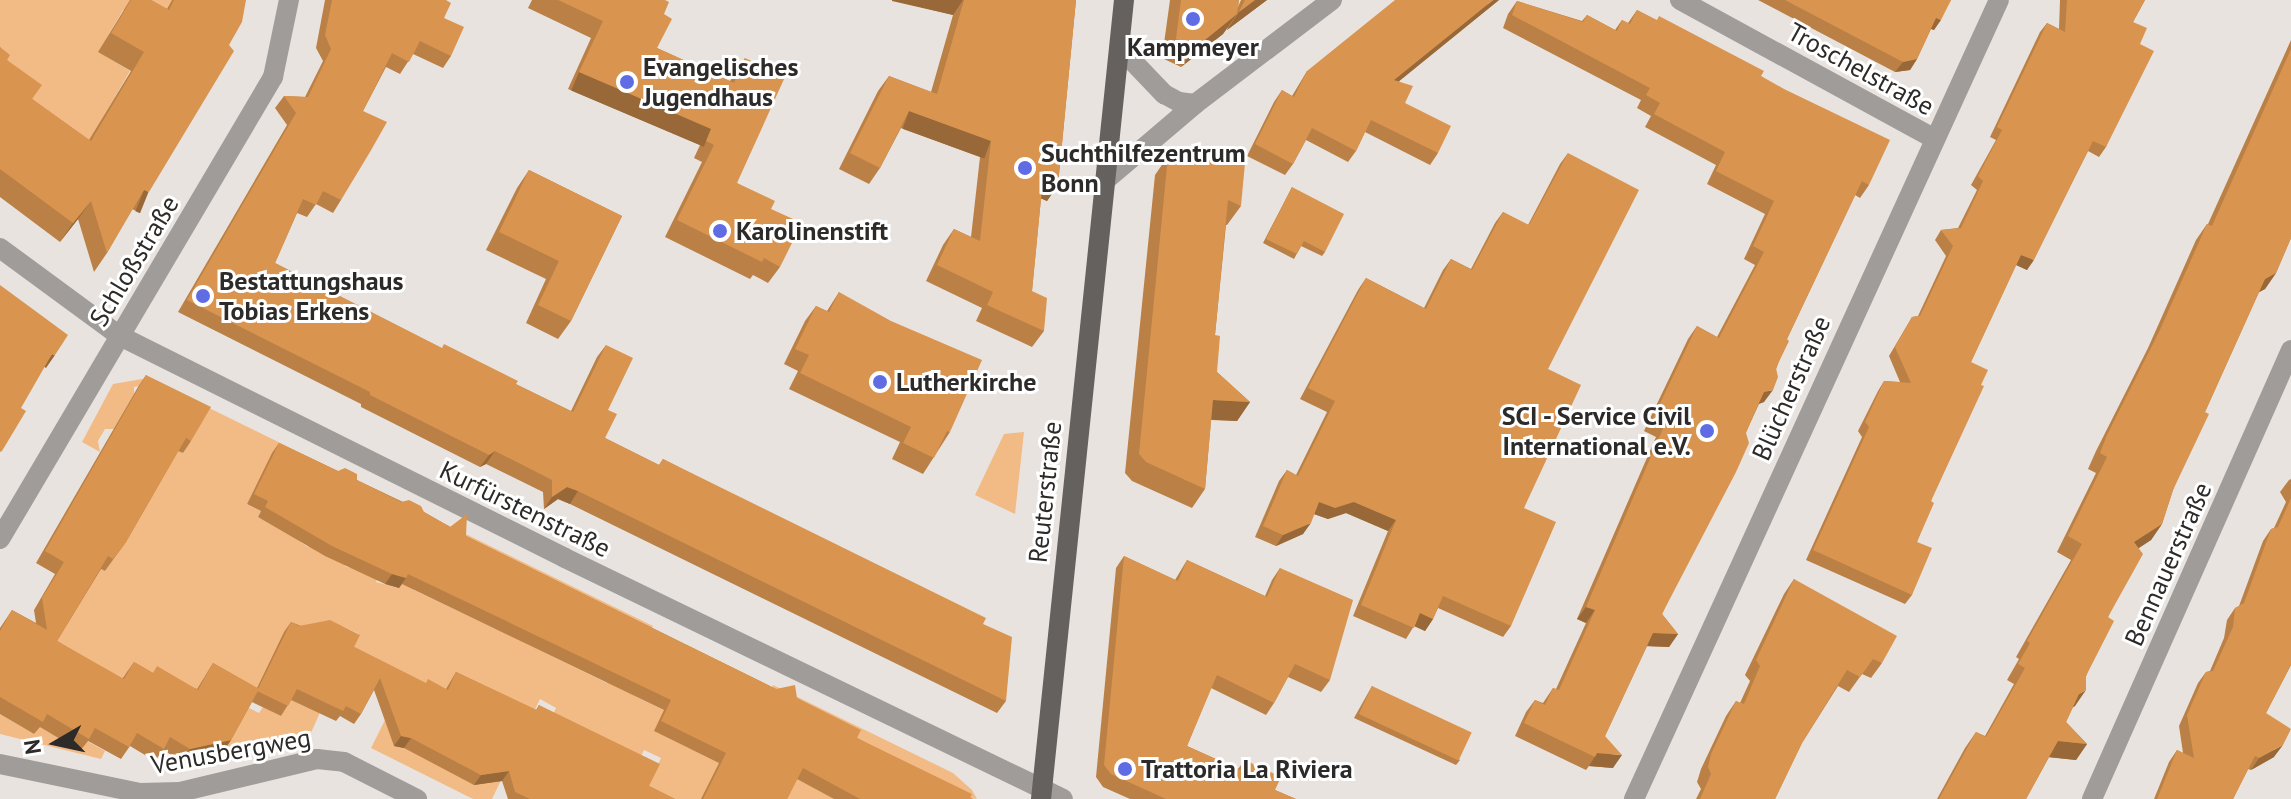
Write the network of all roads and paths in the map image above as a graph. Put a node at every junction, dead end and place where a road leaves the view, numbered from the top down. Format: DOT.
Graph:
graph roads {
  1 [pos="289,0"];
  2 [pos="1124,0"];
  3 [pos="1332,0"];
  4 [pos="1680,0"];
  5 [pos="1999,0"];
  6 [pos="1120,48"];
  7 [pos="1195,104"];
  8 [pos="1933,138"];
  9 [pos="1107,179"];
  10 [pos="0,248"];
  11 [pos="120,336"];
  12 [pos="2291,350"];
  13 [pos="0,539"];
  14 [pos="0,764"];
  15 [pos="1041,794"];
  16 [pos="417,799"];
  17 [pos="1063,799"];
  18 [pos="1634,799"];
  19 [pos="2092,799"];
  1 -- 11 [label="street, Schloßstraße"];
  2 -- 6 [label="main road, Reuterstraße"];
  3 -- 7 [label="street"];
  4 -- 8 [label="street, Troschelstraße"];
  5 -- 8 [label="street, Blücherstraße"];
  6 -- 7 [label="street"];
  6 -- 9 [label="main road, Reuterstraße"];
  7 -- 9 [label="street"];
  8 -- 18 [label="street, Blücherstraße"];
  9 -- 15 [label="main road, Reuterstraße"];
  10 -- 11 [label="street, Kurfürstenstraße"];
  11 -- 13 [label="street, Schloßstraße"];
  11 -- 15 [label="street, Kurfürstenstraße"];
  12 -- 19 [label="street, Bennauerstraße"];
  14 -- 16 [label="street, Venusbergweg"];
  15 -- 17 [label="street, Kurfürstenstraße"];
}
